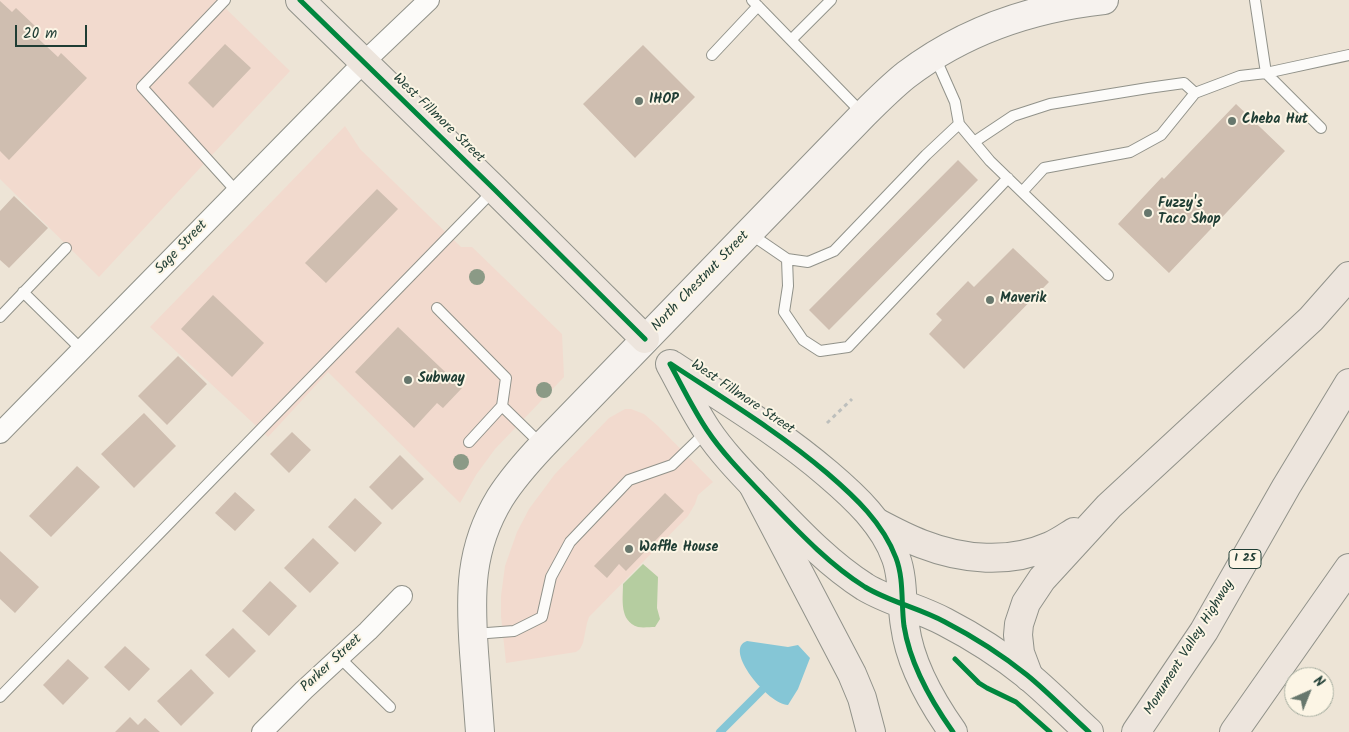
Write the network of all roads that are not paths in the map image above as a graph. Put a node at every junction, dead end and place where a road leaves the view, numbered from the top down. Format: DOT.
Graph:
graph roads {
  1 [pos="225,0"];
  2 [pos="300,0"];
  3 [pos="428,0"];
  4 [pos="831,0"];
  5 [pos="1097,0"];
  6 [pos="1255,0"];
  7 [pos="755,3"];
  8 [pos="791,40"];
  9 [pos="712,55"];
  10 [pos="1349,55"];
  11 [pos="934,56"];
  12 [pos="364,62"];
  13 [pos="1266,73"];
  14 [pos="1195,93"];
  15 [pos="864,114"];
  16 [pos="959,124"];
  17 [pos="1322,128"];
  18 [pos="974,142"];
  19 [pos="1008,178"];
  20 [pos="494,189"];
  21 [pos="238,192"];
  22 [pos="1022,192"];
  23 [pos="749,233"];
  24 [pos="66,248"];
  25 [pos="787,259"];
  26 [pos="1108,275"];
  27 [pos="1349,276"];
  28 [pos="23,292"];
  29 [pos="437,308"];
  30 [pos="0,317"];
  31 [pos="646,339"];
  32 [pos="82,350"];
  33 [pos="670,364"];
  34 [pos="1349,383"];
  35 [pos="502,406"];
  36 [pos="707,430"];
  37 [pos="0,433"];
  38 [pos="469,442"];
  39 [pos="543,445"];
  40 [pos="752,483"];
  41 [pos="1109,506"];
  42 [pos="876,522"];
  43 [pos="1349,568"];
  44 [pos="402,596"];
  45 [pos="902,603"];
  46 [pos="473,634"];
  47 [pos="338,657"];
  48 [pos="1039,685"];
  49 [pos="0,697"];
  50 [pos="390,707"];
  51 [pos="262,732"];
  52 [pos="480,732"];
  53 [pos="871,732"];
  54 [pos="953,732"];
  55 [pos="1088,732"];
  56 [pos="1136,732"];
  57 [pos="1234,732"];
  1 -- 21 [label="lane"];
  2 -- 12 [label="main road, West Fillmore Street"];
  3 -- 12 [label="street, Sage Street"];
  4 -- 8 [label="lane"];
  5 -- 11 [label="main road, North Chestnut Street"];
  6 -- 13 [label="lane"];
  7 -- 8 [label="lane"];
  7 -- 9 [label="lane"];
  8 -- 15 [label="lane"];
  10 -- 13 [label="lane"];
  11 -- 15 [label="main road, North Chestnut Street"];
  11 -- 16 [label="lane"];
  12 -- 20 [label="main road, West Fillmore Street"];
  12 -- 21 [label="street, Sage Street"];
  13 -- 14 [label="lane"];
  13 -- 17 [label="lane"];
  14 -- 18 [label="lane"];
  14 -- 22 [label="lane"];
  15 -- 23 [label="main road, North Chestnut Street"];
  16 -- 18 [label="lane"];
  16 -- 25 [label="lane"];
  18 -- 19 [label="lane"];
  19 -- 22 [label="lane"];
  19 -- 25 [label="lane"];
  20 -- 31 [label="main road, West Fillmore Street"];
  20 -- 49 [label="lane"];
  21 -- 32 [label="street, Sage Street"];
  22 -- 26 [label="lane"];
  23 -- 25 [label="lane"];
  23 -- 31 [label="main road, North Chestnut Street"];
  24 -- 28 [label="lane"];
  27 -- 41 [label="main road"];
  28 -- 30 [label="lane"];
  28 -- 32 [label="lane"];
  29 -- 35 [label="lane"];
  31 -- 33 [label="main road, West Fillmore Street"];
  31 -- 39 [label="main road, North Chestnut Street"];
  32 -- 37 [label="street, Sage Street"];
  33 -- 36 [label="main road, West Fillmore Street"];
  33 -- 42 [label="main road, West Fillmore Street"];
  34 -- 56 [label="main road, Monument Valley Highway / I 25"];
  35 -- 38 [label="lane"];
  35 -- 39 [label="lane"];
  36 -- 40 [label="main road, West Fillmore Street"];
  36 -- 46 [label="lane"];
  39 -- 46 [label="main road, North Chestnut Street"];
  40 -- 45 [label="main road, West Fillmore Street"];
  40 -- 53 [label="main road"];
  41 -- 42 [label="main road"];
  41 -- 48 [label="main road"];
  42 -- 45 [label="main road, West Fillmore Street"];
  43 -- 57 [label="main road"];
  44 -- 47 [label="street, Parker Street"];
  45 -- 48 [label="main road, West Fillmore Street"];
  45 -- 54 [label="main road, West Fillmore Street"];
  46 -- 52 [label="main road, North Chestnut Street"];
  47 -- 50 [label="lane"];
  47 -- 51 [label="street, Parker Street"];
  48 -- 55 [label="main road, West Fillmore Street"];
}
